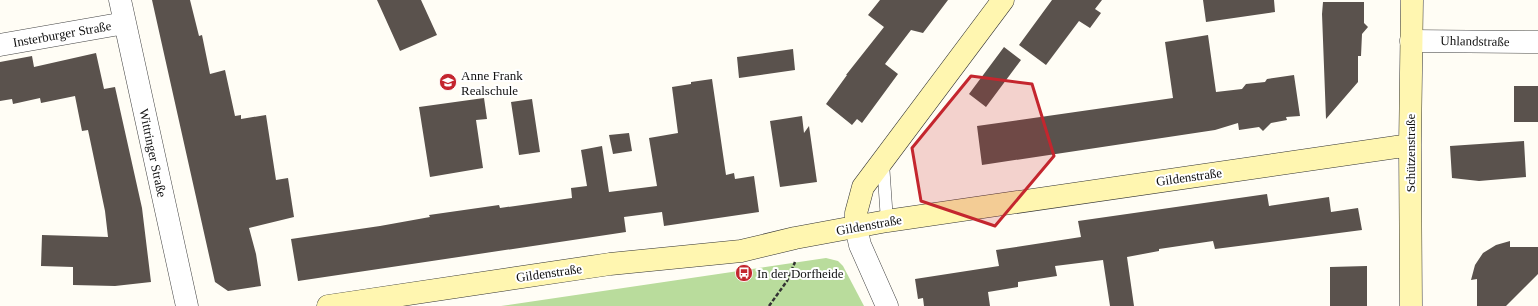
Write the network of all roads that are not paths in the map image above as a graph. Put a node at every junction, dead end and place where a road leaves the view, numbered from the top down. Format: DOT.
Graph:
graph roads {
  1 [pos="120,0"];
  2 [pos="1003,0"];
  3 [pos="1412,0"];
  4 [pos="125,23"];
  5 [pos="1411,40"];
  6 [pos="1538,42"];
  7 [pos="0,45"];
  8 [pos="1410,145"];
  9 [pos="883,162"];
  10 [pos="887,221"];
  11 [pos="856,227"];
  12 [pos="187,306"];
  13 [pos="328,306"];
  14 [pos="887,306"];
  15 [pos="1411,306"];
  1 -- 4 [label="street, Wittringer Straße"];
  2 -- 9 [label="street"];
  3 -- 5 [label="street, Schützenstraße"];
  4 -- 7 [label="street, Insterburger Straße"];
  4 -- 12 [label="street, Wittringer Straße"];
  5 -- 6 [label="street, Uhlandstraße"];
  5 -- 8 [label="street, Schützenstraße"];
  8 -- 10 [label="street, Gildenstraße"];
  8 -- 15 [label="street, Schützenstraße"];
  9 -- 10 [label="lane"];
  9 -- 11 [label="street"];
  10 -- 11 [label="street, Gildenstraße"];
  11 -- 13 [label="street, Gildenstraße"];
  11 -- 14 [label="street"];
}
